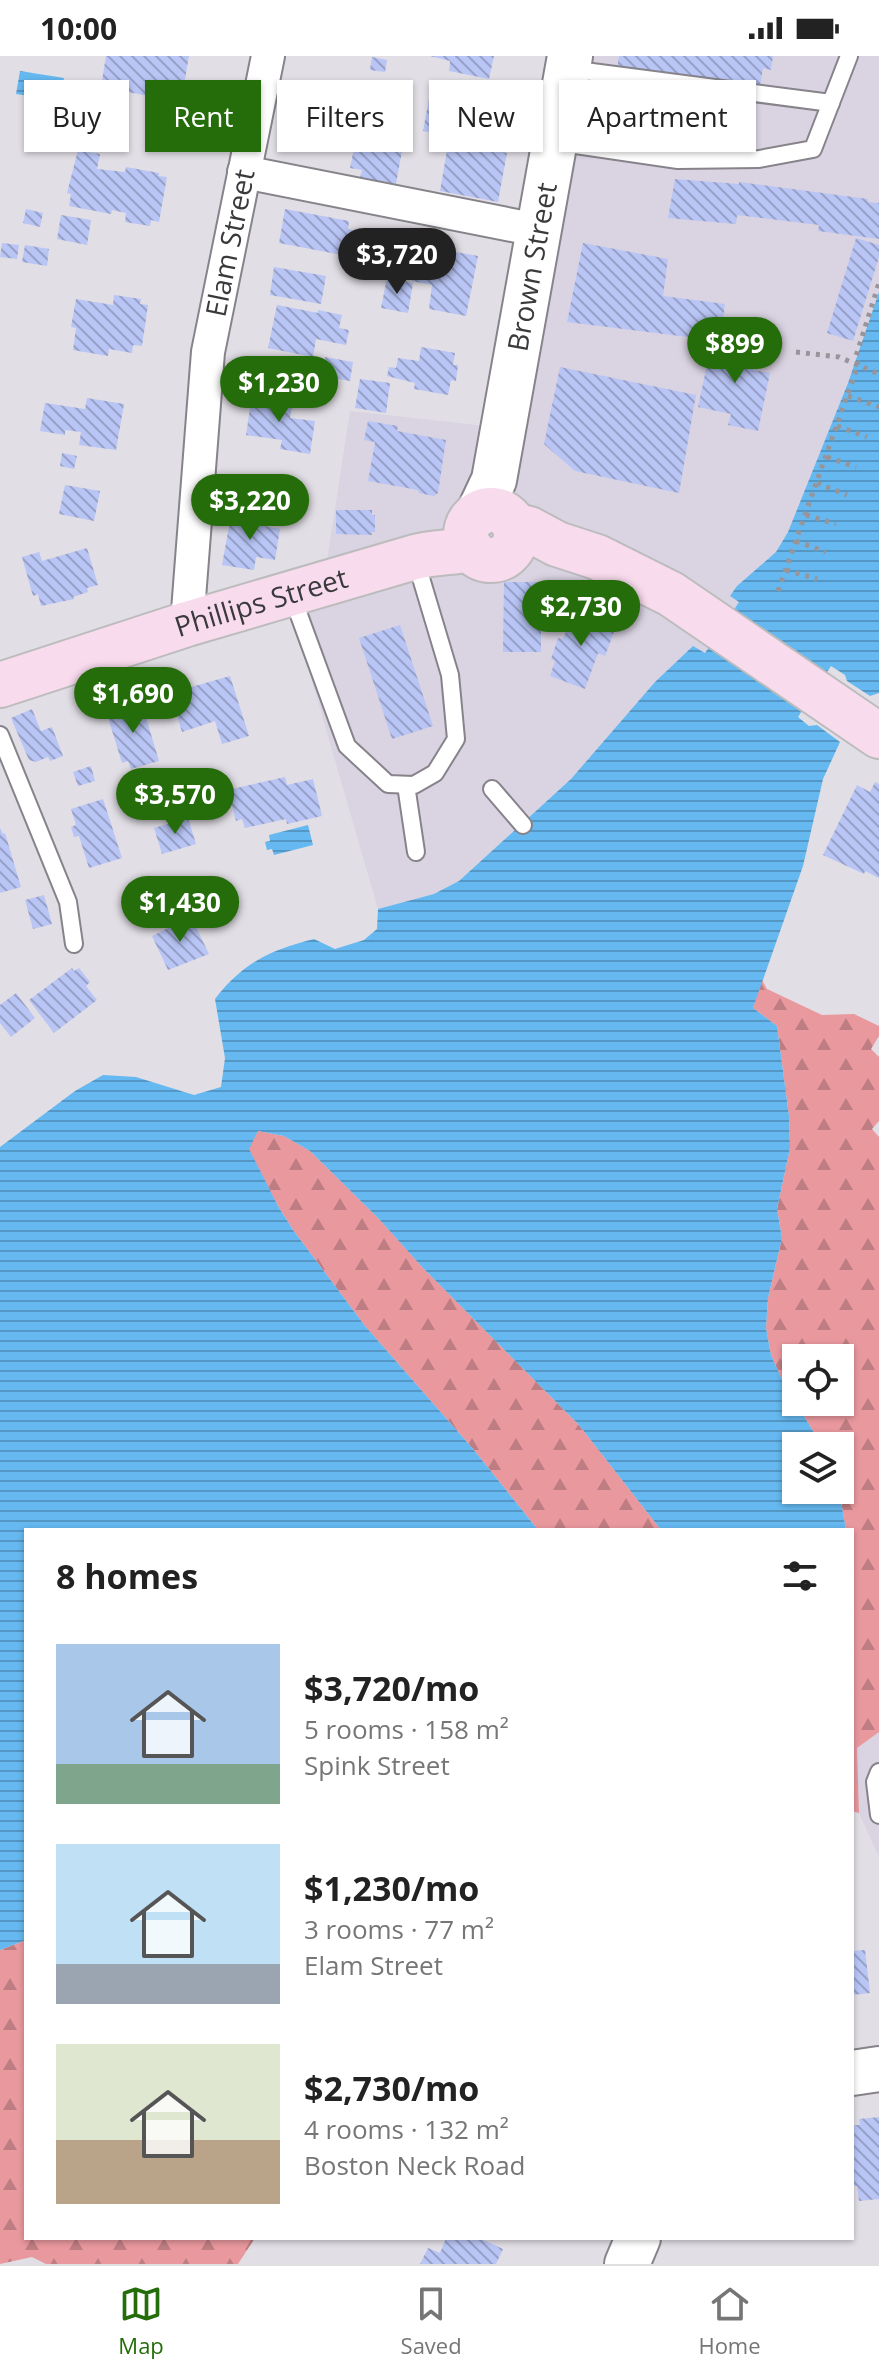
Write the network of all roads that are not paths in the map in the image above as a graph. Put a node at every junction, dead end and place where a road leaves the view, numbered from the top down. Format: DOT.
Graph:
graph roads {
  1 [pos="268,56"];
  2 [pos="849,56"];
  3 [pos="569,62"];
  4 [pos="831,103"];
  5 [pos="554,142"];
  6 [pos="244,172"];
  7 [pos="537,230"];
  8 [pos="476,530"];
  9 [pos="291,594"];
  10 [pos="187,624"];
  11 [pos="0,685"];
  12 [pos="0,735"];
  13 [pos="879,736"];
  14 [pos="406,785"];
  15 [pos="492,789"];
  16 [pos="523,825"];
  17 [pos="416,852"];
  18 [pos="74,944"];
  19 [pos="879,1772"];
  20 [pos="879,1815"];
  21 [pos="879,2069"];
  22 [pos="854,2073"];
  23 [pos="637,2240"];
  24 [pos="627,2264"];
  1 -- 6 [label="street, Elam Street"];
  2 -- 4 [label="lane"];
  3 -- 4 [label="lane"];
  3 -- 5 [label="main road, Brown Street"];
  4 -- 5 [label="lane"];
  5 -- 7 [label="main road, Brown Street"];
  6 -- 7 [label="street"];
  6 -- 10 [label="street, Elam Street"];
  7 -- 8 [label="main road, Brown Street"];
  8 -- 9 [label="main road, Phillips Street"];
  8 -- 13 [label="main road"];
  8 -- 14 [label="lane"];
  9 -- 10 [label="main road, Phillips Street"];
  9 -- 14 [label="lane"];
  10 -- 11 [label="main road, Phillips Street"];
  12 -- 18 [label="lane"];
  14 -- 17 [label="lane"];
  15 -- 16 [label="lane"];
  19 -- 20 [label="lane"];
  21 -- 22 [label="main road"];
  23 -- 24 [label="main road"];
}
